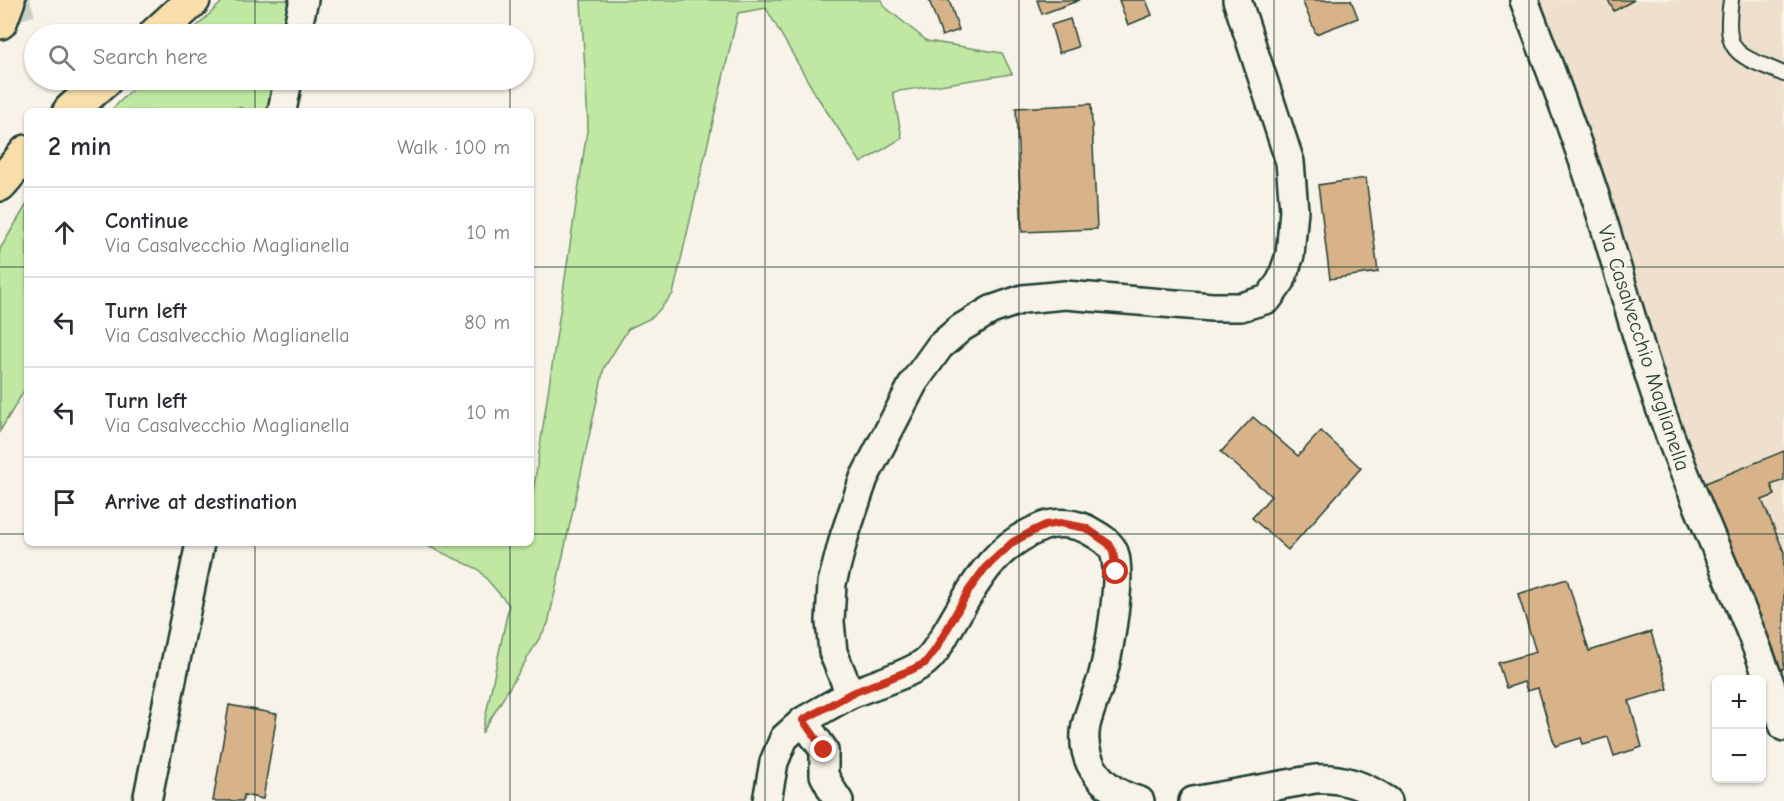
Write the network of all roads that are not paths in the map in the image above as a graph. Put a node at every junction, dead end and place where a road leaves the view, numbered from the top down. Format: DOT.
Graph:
graph roads {
  1 [pos="8,0"];
  2 [pos="193,0"];
  3 [pos="304,0"];
  4 [pos="1237,0"];
  5 [pos="1524,0"];
  6 [pos="1731,0"];
  7 [pos="0,22"];
  8 [pos="167,24"];
  9 [pos="298,24"];
  10 [pos="1784,74"];
  11 [pos="94,90"];
  12 [pos="286,90"];
  13 [pos="73,108"];
  14 [pos="283,108"];
  15 [pos="24,156"];
  16 [pos="0,184"];
  17 [pos="199,546"];
  18 [pos="850,694"];
  19 [pos="803,720"];
  20 [pos="1784,727"];
  21 [pos="147,801"];
  22 [pos="767,801"];
  23 [pos="839,801"];
  24 [pos="1140,801"];
  25 [pos="1193,801"];
  26 [pos="1388,801"];
  1 -- 7 [label="highway"];
  2 -- 8 [label="highway"];
  3 -- 9 [label="street"];
  4 -- 18 [label="street"];
  5 -- 20 [label="street, Via Casalvecchio Maglianella"];
  6 -- 10 [label="lane"];
  11 -- 13 [label="highway"];
  12 -- 14 [label="street"];
  15 -- 16 [label="highway"];
  17 -- 21 [label="street"];
  18 -- 19 [label="street"];
  18 -- 24 [label="street"];
  19 -- 22 [label="street"];
  19 -- 23 [label="street"];
  25 -- 26 [label="street"];
}
